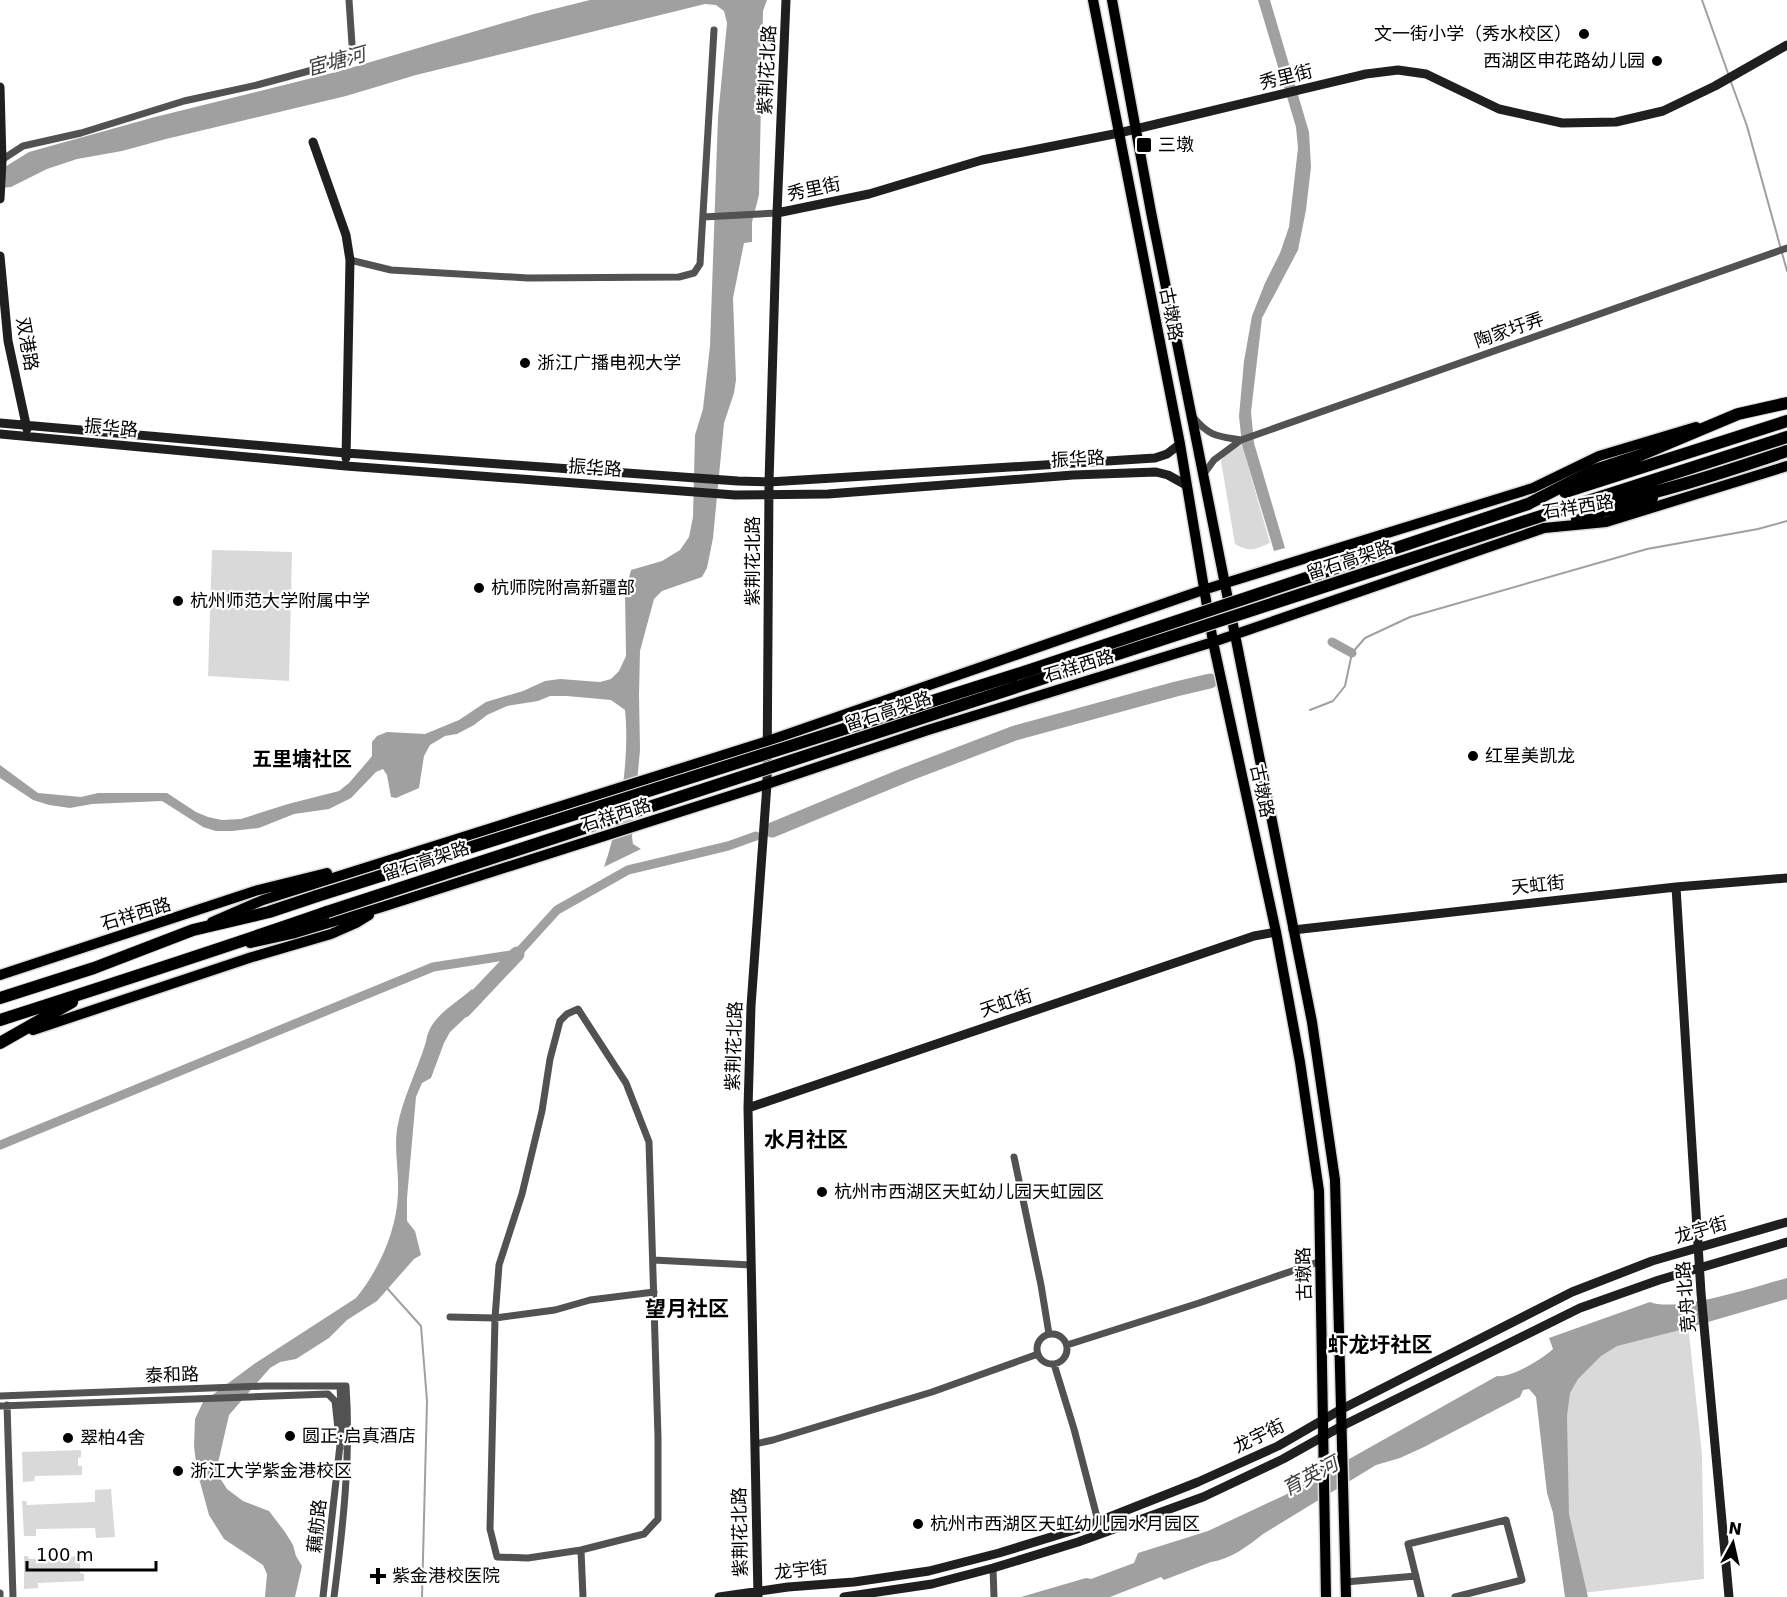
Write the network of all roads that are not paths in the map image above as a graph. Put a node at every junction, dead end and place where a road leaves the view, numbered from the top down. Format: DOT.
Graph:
graph roads {
  1 [pos="350,0"];
  2 [pos="786,0"];
  3 [pos="1093,0"];
  4 [pos="1112,0"];
  5 [pos="714,30"];
  6 [pos="1787,45"];
  7 [pos="0,87"];
  8 [pos="1136,129"];
  9 [pos="1119,133"];
  10 [pos="314,142"];
  11 [pos="2,161"];
  12 [pos="0,199"];
  13 [pos="777,213"];
  14 [pos="703,217"];
  15 [pos="1787,248"];
  16 [pos="0,256"];
  17 [pos="350,260"];
  18 [pos="1787,401"];
  19 [pos="1191,414"];
  20 [pos="1738,414"];
  21 [pos="1787,421"];
  22 [pos="0,423"];
  23 [pos="27,425"];
  24 [pos="0,434"];
  25 [pos="1787,436"];
  26 [pos="29,437"];
  27 [pos="1241,440"];
  28 [pos="1180,444"];
  29 [pos="1787,451"];
  30 [pos="346,453"];
  31 [pos="346,466"];
  32 [pos="1787,467"];
  33 [pos="1203,475"];
  34 [pos="1689,481"];
  35 [pos="769,482"];
  36 [pos="1186,485"];
  37 [pos="770,496"];
  38 [pos="1528,504"];
  39 [pos="1535,518"];
  40 [pos="1544,528"];
  41 [pos="1224,585"];
  42 [pos="1203,590"];
  43 [pos="1234,634"];
  44 [pos="1213,642"];
  45 [pos="768,741"];
  46 [pos="767,784"];
  47 [pos="421,849"];
  48 [pos="1787,878"];
  49 [pos="1676,887"];
  50 [pos="382,906"];
  51 [pos="193,930"];
  52 [pos="1293,930"];
  53 [pos="1276,932"];
  54 [pos="218,950"];
  55 [pos="94,968"];
  56 [pos="0,975"];
  57 [pos="96,987"];
  58 [pos="0,989"];
  59 [pos="0,998"];
  60 [pos="0,1021"];
  61 [pos="0,1043"];
  62 [pos="748,1108"];
  63 [pos="1014,1157"];
  64 [pos="1787,1222"];
  65 [pos="1787,1242"];
  66 [pos="1698,1248"];
  67 [pos="653,1260"];
  68 [pos="1321,1261"];
  69 [pos="751,1265"];
  70 [pos="1700,1268"];
  71 [pos="654,1292"];
  72 [pos="450,1317"];
  73 [pos="495,1318"];
  74 [pos="1049,1334"];
  75 [pos="1067,1345"];
  76 [pos="1038,1354"];
  77 [pos="1054,1364"];
  78 [pos="343,1386"];
  79 [pos="0,1396"];
  80 [pos="4,1406"];
  81 [pos="1340,1410"];
  82 [pos="1323,1421"];
  83 [pos="1340,1427"];
  84 [pos="1323,1437"];
  85 [pos="755,1444"];
  86 [pos="340,1448"];
  87 [pos="1098,1521"];
  88 [pos="581,1550"];
  89 [pos="993,1569"];
  90 [pos="1416,1576"];
  91 [pos="1345,1582"];
  92 [pos="758,1594"];
  93 [pos="13,1597"];
  94 [pos="323,1597"];
  95 [pos="334,1597"];
  96 [pos="584,1597"];
  97 [pos="719,1597"];
  98 [pos="844,1597"];
  99 [pos="994,1597"];
  100 [pos="1326,1597"];
  101 [pos="1346,1597"];
  102 [pos="1421,1597"];
  103 [pos="1455,1597"];
  104 [pos="1730,1597"];
  1 -- 11 [label="street"];
  2 -- 13 [label="street, 紫荆花北路"];
  3 -- 9 [label="main road, 古墩路"];
  4 -- 8 [label="main road, 古墩路"];
  5 -- 14 [label="street"];
  6 -- 8 [label="street, 秀里街"];
  7 -- 11 [label="street"];
  8 -- 9 [label="street, 秀里街"];
  8 -- 19 [label="main road, 古墩路"];
  9 -- 13 [label="street, 秀里街"];
  9 -- 28 [label="main road, 古墩路"];
  10 -- 17 [label="street"];
  11 -- 12 [label="street"];
  13 -- 14 [label="street"];
  13 -- 35 [label="street, 紫荆花北路"];
  14 -- 17 [label="street"];
  15 -- 27 [label="street, 陶家圩弄"];
  16 -- 23 [label="street, 双港路"];
  17 -- 30 [label="street"];
  18 -- 20 [label="highway"];
  19 -- 27 [label="street"];
  19 -- 33 [label="main road, 古墩路"];
  20 -- 38 [label="highway"];
  20 -- 41 [label="main road, 石祥西路"];
  21 -- 38 [label="highway, 留石高架路"];
  22 -- 23 [label="street, 振华路"];
  23 -- 26 [label="street, 双港路"];
  23 -- 30 [label="street, 振华路"];
  24 -- 26 [label="street, 振华路"];
  25 -- 39 [label="highway, 留石高架路"];
  26 -- 31 [label="street, 振华路"];
  27 -- 33 [label="street, 陶家圩弄"];
  28 -- 35 [label="street, 振华路"];
  28 -- 36 [label="main road, 古墩路"];
  29 -- 34 [label="highway"];
  30 -- 31 [label="street"];
  30 -- 35 [label="street, 振华路"];
  31 -- 37 [label="street, 振华路"];
  32 -- 40 [label="main road, 石祥西路"];
  33 -- 41 [label="main road, 古墩路"];
  34 -- 39 [label="highway"];
  34 -- 40 [label="main road"];
  35 -- 37 [label="street, 紫荆花北路"];
  36 -- 37 [label="street, 振华路"];
  36 -- 42 [label="main road, 古墩路"];
  37 -- 45 [label="street, 紫荆花北路"];
  38 -- 51 [label="highway, 留石高架路, bridge"];
  39 -- 54 [label="highway, 留石高架路, bridge"];
  40 -- 43 [label="main road, 石祥西路"];
  41 -- 42 [label="main road, 石祥西路"];
  41 -- 43 [label="main road, 古墩路"];
  42 -- 44 [label="main road, 古墩路"];
  42 -- 45 [label="main road, 石祥西路"];
  43 -- 44 [label="main road, 石祥西路"];
  43 -- 52 [label="main road, 古墩路"];
  44 -- 46 [label="main road, 石祥西路"];
  44 -- 53 [label="main road, 古墩路"];
  45 -- 46 [label="street, 紫荆花北路"];
  45 -- 47 [label="main road, 石祥西路"];
  46 -- 50 [label="main road, 石祥西路"];
  46 -- 62 [label="street, 紫荆花北路"];
  47 -- 51 [label="main road, 石祥西路"];
  47 -- 56 [label="main road, 石祥西路"];
  48 -- 49 [label="street, 天虹街"];
  49 -- 52 [label="street, 天虹街"];
  49 -- 66 [label="street, 竞舟北路"];
  50 -- 54 [label="main road, 石祥西路"];
  50 -- 61 [label="main road, 石祥西路"];
  51 -- 55 [label="highway, 留石高架路"];
  52 -- 81 [label="main road, 古墩路"];
  53 -- 62 [label="street, 天虹街"];
  53 -- 68 [label="main road, 古墩路"];
  54 -- 57 [label="highway, 留石高架路"];
  55 -- 58 [label="highway"];
  55 -- 59 [label="highway, 留石高架路"];
  57 -- 60 [label="highway, 留石高架路"];
  57 -- 61 [label="highway"];
  62 -- 69 [label="street, 紫荆花北路"];
  63 -- 74 [label="street"];
  64 -- 66 [label="street, 龙宇街"];
  65 -- 70 [label="street, 龙宇街"];
  66 -- 70 [label="street, 竞舟北路"];
  66 -- 81 [label="street, 龙宇街"];
  67 -- 69 [label="street"];
  67 -- 71 [label="street"];
  67 -- 73 [label="street"];
  68 -- 75 [label="street"];
  68 -- 82 [label="main road, 古墩路"];
  69 -- 85 [label="street, 紫荆花北路"];
  70 -- 83 [label="street, 龙宇街"];
  70 -- 104 [label="street, 竞舟北路"];
  71 -- 73 [label="street"];
  71 -- 88 [label="street"];
  72 -- 73 [label="street"];
  73 -- 88 [label="street"];
  74 -- 75 [label="street"];
  74 -- 76 [label="street"];
  75 -- 77 [label="street"];
  76 -- 77 [label="street"];
  76 -- 85 [label="street"];
  77 -- 87 [label="street"];
  78 -- 79 [label="street, 泰和路"];
  78 -- 86 [label="street, 藕舫路"];
  78 -- 95 [label="street, 藕舫路"];
  80 -- 86 [label="street, 泰和路"];
  80 -- 93 [label="street"];
  81 -- 82 [label="street, 龙宇街"];
  81 -- 83 [label="main road, 古墩路"];
  82 -- 84 [label="main road, 古墩路"];
  82 -- 87 [label="street, 龙宇街"];
  83 -- 84 [label="street, 龙宇街"];
  83 -- 91 [label="main road, 古墩路"];
  84 -- 89 [label="street, 龙宇街"];
  84 -- 100 [label="main road, 古墩路"];
  85 -- 92 [label="street, 紫荆花北路"];
  86 -- 94 [label="street, 藕舫路"];
  87 -- 92 [label="street, 龙宇街"];
  88 -- 96 [label="street"];
  89 -- 98 [label="street, 龙宇街"];
  89 -- 99 [label="street"];
  90 -- 91 [label="street"];
  90 -- 102 [label="street"];
  90 -- 103 [label="street"];
  91 -- 101 [label="main road, 古墩路"];
  92 -- 97 [label="street, 龙宇街"];
}
